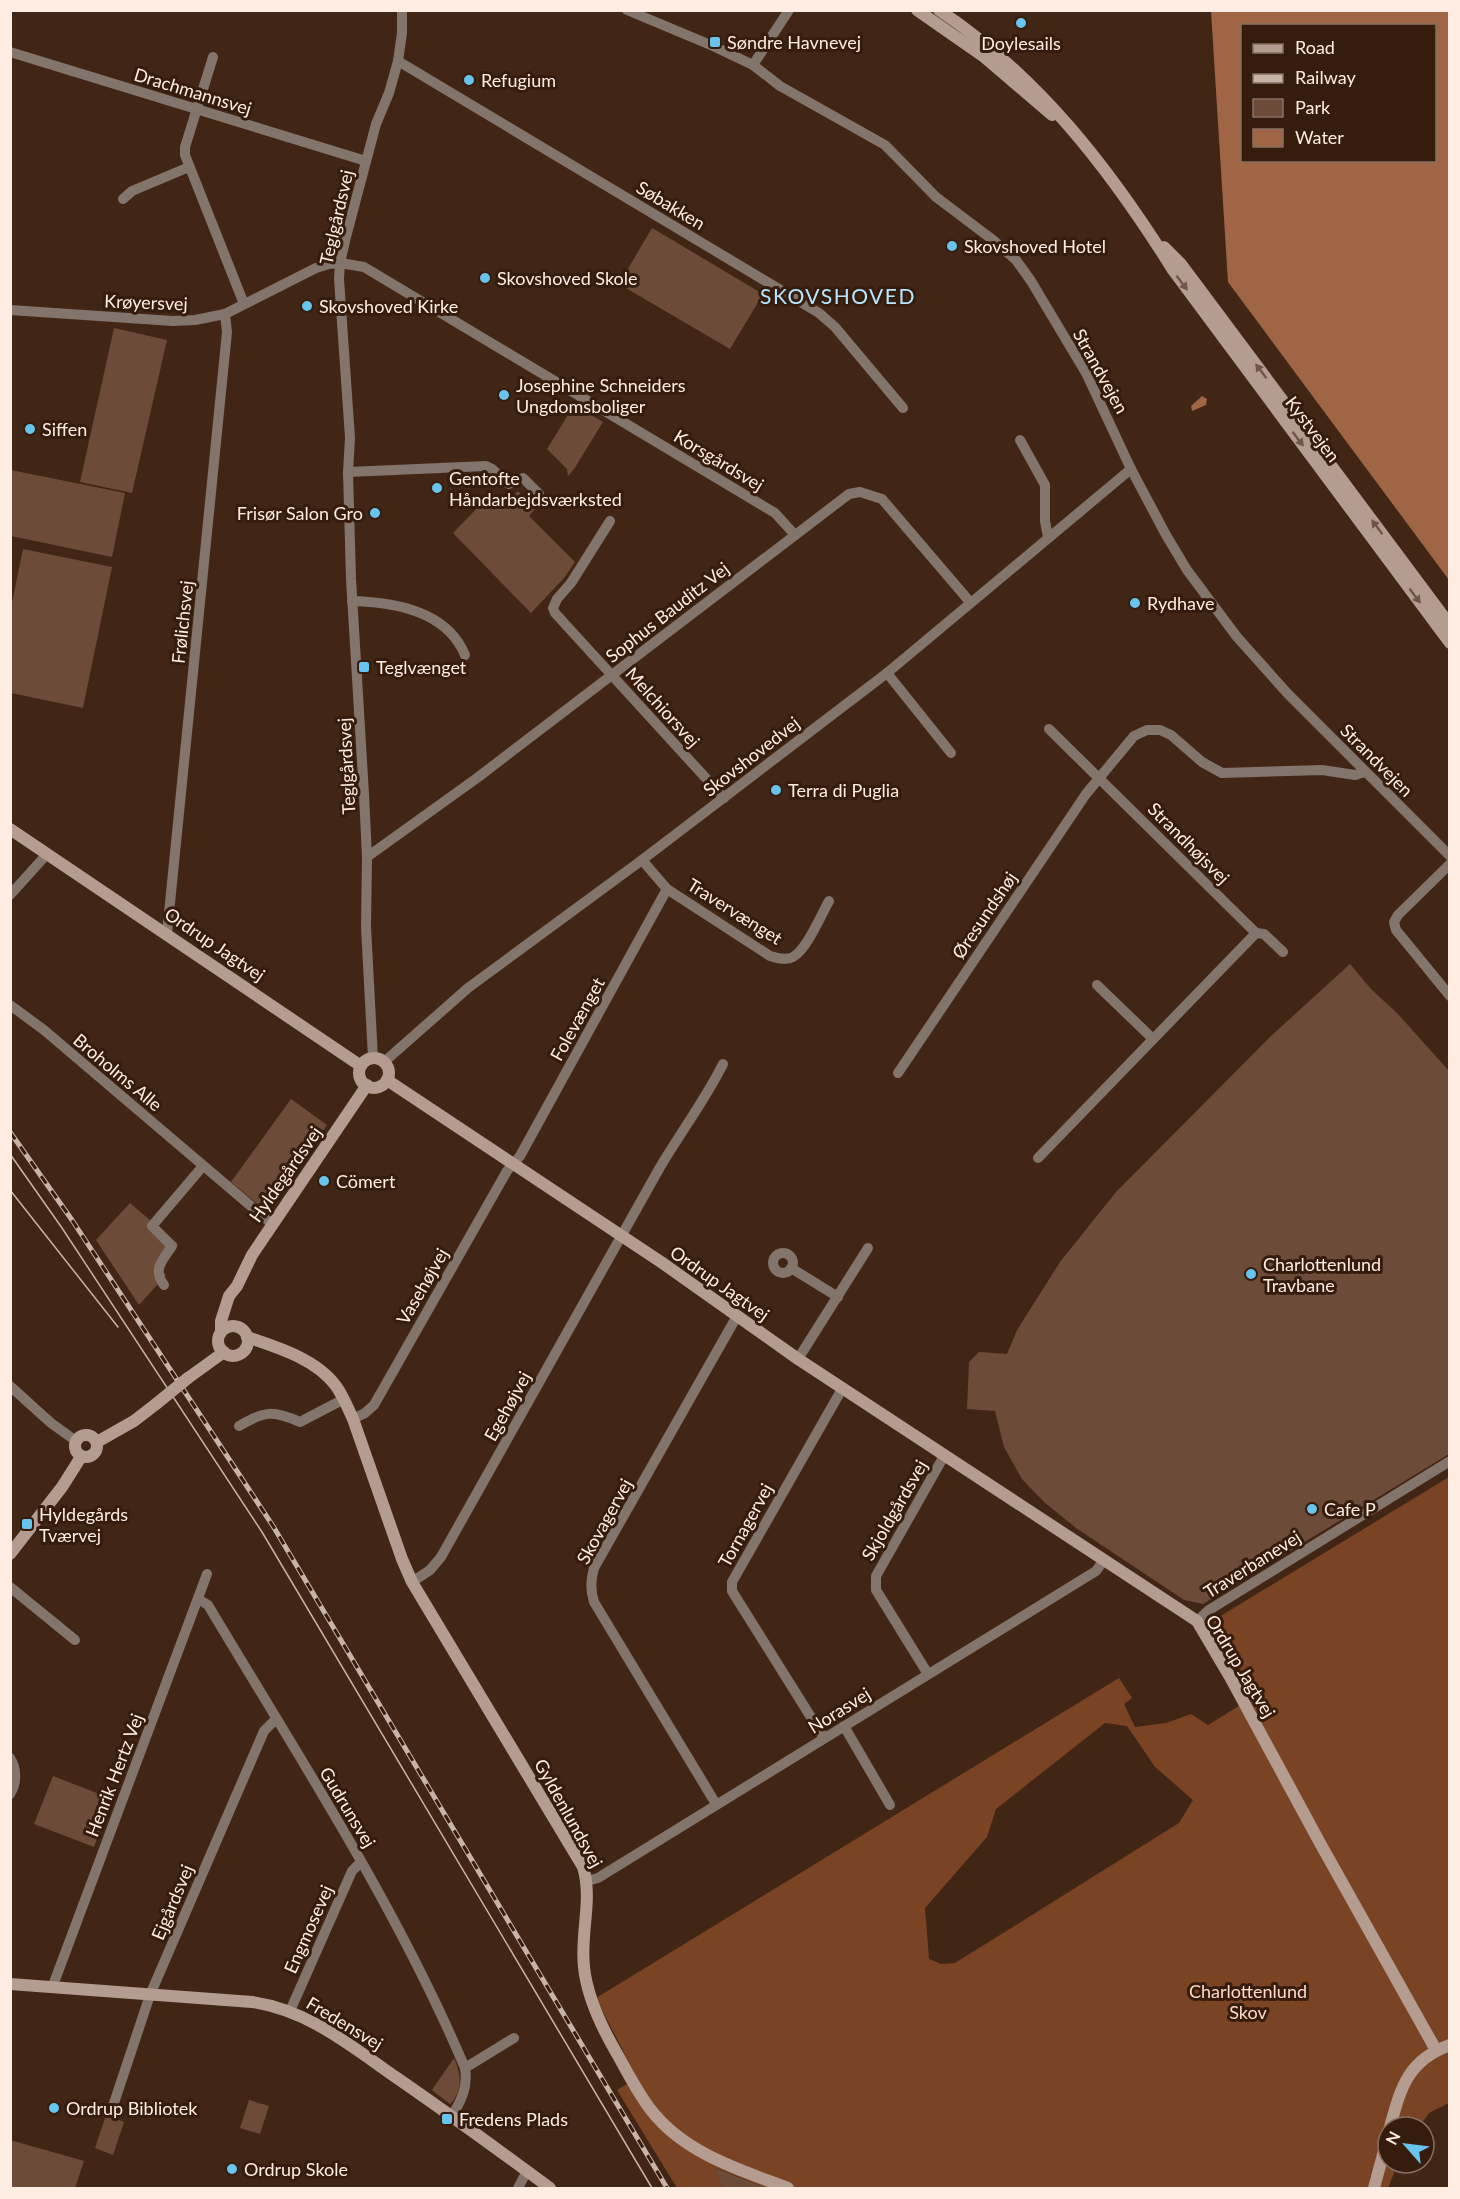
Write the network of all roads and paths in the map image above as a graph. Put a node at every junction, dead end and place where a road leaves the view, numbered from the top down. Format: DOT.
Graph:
graph roads {
  1 [pos="402,10"];
  2 [pos="627,10"];
  3 [pos="789,10"];
  4 [pos="917,10"];
  5 [pos="939,10"];
  6 [pos="10,52"];
  7 [pos="213,57"];
  8 [pos="398,61"];
  9 [pos="753,65"];
  10 [pos="197,109"];
  11 [pos="1070,129"];
  12 [pos="366,161"];
  13 [pos="189,167"];
  14 [pos="123,200"];
  15 [pos="1150,234"];
  16 [pos="340,263"];
  17 [pos="244,304"];
  18 [pos="10,310"];
  19 [pos="225,314"];
  20 [pos="903,408"];
  21 [pos="1020,440"];
  22 [pos="1131,469"];
  23 [pos="348,472"];
  24 [pos="539,494"];
  25 [pos="610,521"];
  26 [pos="795,534"];
  27 [pos="1048,537"];
  28 [pos="352,601"];
  29 [pos="970,602"];
  30 [pos="1449,625"];
  31 [pos="1449,643"];
  32 [pos="465,655"];
  33 [pos="886,673"];
  34 [pos="612,675"];
  35 [pos="1049,729"];
  36 [pos="951,753"];
  37 [pos="1365,772"];
  38 [pos="1098,777"];
  39 [pos="724,798"];
  40 [pos="10,829"];
  41 [pos="47,854"];
  42 [pos="1449,856"];
  43 [pos="367,857"];
  44 [pos="642,860"];
  45 [pos="1449,864"];
  46 [pos="667,889"];
  47 [pos="10,895"];
  48 [pos="829,901"];
  49 [pos="167,933"];
  50 [pos="1256,933"];
  51 [pos="1283,951"];
  52 [pos="1097,985"];
  53 [pos="1449,996"];
  54 [pos="10,1005"];
  55 [pos="1153,1039"];
  56 [pos="379,1060"];
  57 [pos="723,1064"];
  58 [pos="361,1066"];
  59 [pos="898,1073"];
  60 [pos="387,1080"];
  61 [pos="367,1085"];
  62 [pos="1038,1158"];
  63 [pos="514,1164"];
  64 [pos="203,1166"];
  65 [pos="272,1224"];
  66 [pos="622,1237"];
  67 [pos="868,1248"];
  68 [pos="791,1268"];
  69 [pos="164,1285"];
  70 [pos="237,1286"];
  71 [pos="838,1297"];
  72 [pos="737,1316"];
  73 [pos="235,1326"];
  74 [pos="246,1342"];
  75 [pos="221,1343"];
  76 [pos="798,1359"];
  77 [pos="10,1386"];
  78 [pos="842,1389"];
  79 [pos="344,1399"];
  80 [pos="353,1419"];
  81 [pos="239,1426"];
  82 [pos="76,1441"];
  83 [pos="97,1442"];
  84 [pos="944,1456"];
  85 [pos="81,1457"];
  86 [pos="1449,1461"];
  87 [pos="10,1554"];
  88 [pos="1104,1560"];
  89 [pos="207,1574"];
  90 [pos="412,1582"];
  91 [pos="10,1587"];
  92 [pos="198,1599"];
  93 [pos="1197,1621"];
  94 [pos="75,1640"];
  95 [pos="928,1674"];
  96 [pos="276,1719"];
  97 [pos="844,1726"];
  98 [pos="824,1738"];
  99 [pos="10,1758"];
  100 [pos="10,1794"];
  101 [pos="716,1804"];
  102 [pos="891,1805"];
  103 [pos="361,1862"];
  104 [pos="587,1881"];
  105 [pos="10,1984"];
  106 [pos="52,1988"];
  107 [pos="150,1995"];
  108 [pos="290,2012"];
  109 [pos="514,2038"];
  110 [pos="1449,2044"];
  111 [pos="1436,2050"];
  112 [pos="465,2067"];
  113 [pos="113,2106"];
  114 [pos="1394,2115"];
  115 [pos="452,2116"];
  116 [pos="527,2171"];
  117 [pos="518,2188"];
  118 [pos="550,2188"];
  119 [pos="788,2188"];
  1 -- 8 [label="street, Teglgårdsvej"];
  2 -- 9 [label="street, Strandvejen"];
  3 -- 9 [label="street"];
  4 -- 11 [label="street, Kystvejen"];
  5 -- 11 [label="street, Kystvejen"];
  6 -- 10 [label="street, Drachmannsvej"];
  7 -- 10 [label="street"];
  8 -- 12 [label="street, Teglgårdsvej"];
  8 -- 20 [label="street, Søbakken"];
  9 -- 22 [label="street, Strandvejen"];
  10 -- 12 [label="street, Drachmannsvej"];
  10 -- 13 [label="street"];
  11 -- 15 [label="street, Kystvejen"];
  12 -- 16 [label="street, Teglgårdsvej"];
  13 -- 14 [label="street"];
  13 -- 17 [label="street"];
  30 -- 15 [label="street, Kystvejen, one-way"];
  15 -- 31 [label="street, Kystvejen, one-way"];
  16 -- 17 [label="street, Krøyersvej"];
  16 -- 23 [label="street, Teglgårdsvej"];
  16 -- 26 [label="street, Korsgårdsvej"];
  17 -- 19 [label="street, Krøyersvej"];
  18 -- 19 [label="street, Krøyersvej"];
  19 -- 49 [label="street, Frølichsvej"];
  21 -- 27 [label="street"];
  22 -- 27 [label="street, Skovshovedvej"];
  22 -- 37 [label="street, Strandvejen"];
  23 -- 24 [label="street"];
  23 -- 28 [label="street, Teglgårdsvej"];
  25 -- 34 [label="street, Melchiorsvej"];
  26 -- 29 [label="street, Sophus Bauditz Vej"];
  26 -- 34 [label="street, Sophus Bauditz Vej"];
  27 -- 29 [label="street, Skovshovedvej"];
  28 -- 32 [label="street"];
  28 -- 43 [label="street, Teglgårdsvej"];
  29 -- 33 [label="street, Skovshovedvej"];
  33 -- 36 [label="street"];
  33 -- 39 [label="street, Skovshovedvej"];
  34 -- 39 [label="street, Melchiorsvej"];
  34 -- 43 [label="street, Sophus Bauditz Vej"];
  35 -- 38 [label="street"];
  37 -- 38 [label="street, Øresundshøj"];
  37 -- 42 [label="street, Strandvejen"];
  38 -- 50 [label="street, Strandhøjsvej"];
  38 -- 59 [label="street, Øresundshøj"];
  39 -- 44 [label="street, Skovshovedvej"];
  40 -- 41 [label="street, Ordrup Jagtvej"];
  41 -- 47 [label="street"];
  41 -- 49 [label="street, Ordrup Jagtvej"];
  43 -- 56 [label="street, Teglgårdsvej"];
  44 -- 46 [label="street, Travervænget"];
  44 -- 56 [label="street, Skovshovedvej"];
  45 -- 53 [label="street"];
  46 -- 48 [label="street, Travervænget"];
  46 -- 63 [label="street, Folevænget"];
  49 -- 58 [label="street, Ordrup Jagtvej"];
  50 -- 51 [label="street, Strandhøjsvej"];
  50 -- 55 [label="street"];
  52 -- 55 [label="street"];
  54 -- 64 [label="street, Broholms Alle"];
  55 -- 62 [label="street"];
  56 -- 58 [label="street"];
  56 -- 60 [label="street"];
  57 -- 66 [label="street"];
  58 -- 61 [label="street"];
  60 -- 61 [label="street"];
  60 -- 63 [label="street, Ordrup Jagtvej"];
  61 -- 65 [label="street, Hyldegårdsvej"];
  63 -- 66 [label="street, Ordrup Jagtvej"];
  63 -- 80 [label="street, Vasehøjvej"];
  64 -- 65 [label="street, Broholms Alle"];
  64 -- 69 [label="street"];
  65 -- 70 [label="street, Hyldegårdsvej"];
  66 -- 72 [label="street, Ordrup Jagtvej"];
  66 -- 90 [label="street, Egehøjvej"];
  67 -- 71 [label="street"];
  68 -- 71 [label="street"];
  70 -- 73 [label="street, Hyldegårdsvej"];
  70 -- 75 [label="street, Hyldegårdsvej"];
  71 -- 76 [label="street"];
  72 -- 76 [label="street, Ordrup Jagtvej"];
  72 -- 101 [label="street, Skovagervej"];
  73 -- 74 [label="street"];
  73 -- 75 [label="street"];
  74 -- 75 [label="street"];
  74 -- 79 [label="street, Gyldenlundsvej"];
  75 -- 83 [label="street, bridge"];
  76 -- 78 [label="street, Ordrup Jagtvej"];
  77 -- 82 [label="street"];
  78 -- 84 [label="street, Ordrup Jagtvej"];
  78 -- 98 [label="street, Tornagervej"];
  79 -- 80 [label="street, Gyldenlundsvej"];
  79 -- 81 [label="street"];
  80 -- 90 [label="street, Gyldenlundsvej"];
  82 -- 83 [label="street"];
  82 -- 85 [label="street"];
  83 -- 85 [label="street"];
  84 -- 88 [label="street, Ordrup Jagtvej"];
  84 -- 95 [label="street, Skjoldgårdsvej"];
  85 -- 87 [label="street"];
  86 -- 93 [label="street, Traverbanevej"];
  88 -- 93 [label="street, Ordrup Jagtvej"];
  88 -- 95 [label="street, Norasvej"];
  89 -- 92 [label="street, Henrik Hertz Vej"];
  90 -- 104 [label="street, Gyldenlundsvej"];
  91 -- 94 [label="street"];
  92 -- 96 [label="street, Gudrunsvej"];
  92 -- 106 [label="street, Henrik Hertz Vej"];
  93 -- 111 [label="street, Ordrup Jagtvej"];
  95 -- 97 [label="street, Norasvej"];
  96 -- 103 [label="street, Gudrunsvej"];
  96 -- 107 [label="street, Ejgårdsvej"];
  97 -- 98 [label="street, Norasvej"];
  97 -- 102 [label="street"];
  98 -- 101 [label="street, Norasvej"];
  99 -- 100 [label="street"];
  101 -- 104 [label="street, Norasvej"];
  103 -- 108 [label="street, Engmosevej"];
  103 -- 112 [label="street, Gudrunsvej"];
  104 -- 119 [label="street, Gyldenlundsvej"];
  105 -- 106 [label="street, Fredensvej"];
  106 -- 107 [label="street, Fredensvej"];
  107 -- 108 [label="street, Fredensvej"];
  107 -- 113 [label="street, Ejgårdsvej"];
  108 -- 115 [label="street, Fredensvej"];
  109 -- 112 [label="street"];
  110 -- 111 [label="street"];
  111 -- 114 [label="street"];
  112 -- 115 [label="street"];
  115 -- 116 [label="street, Fredensvej"];
  116 -- 117 [label="street"];
  116 -- 118 [label="street, Fredensvej"];
}
